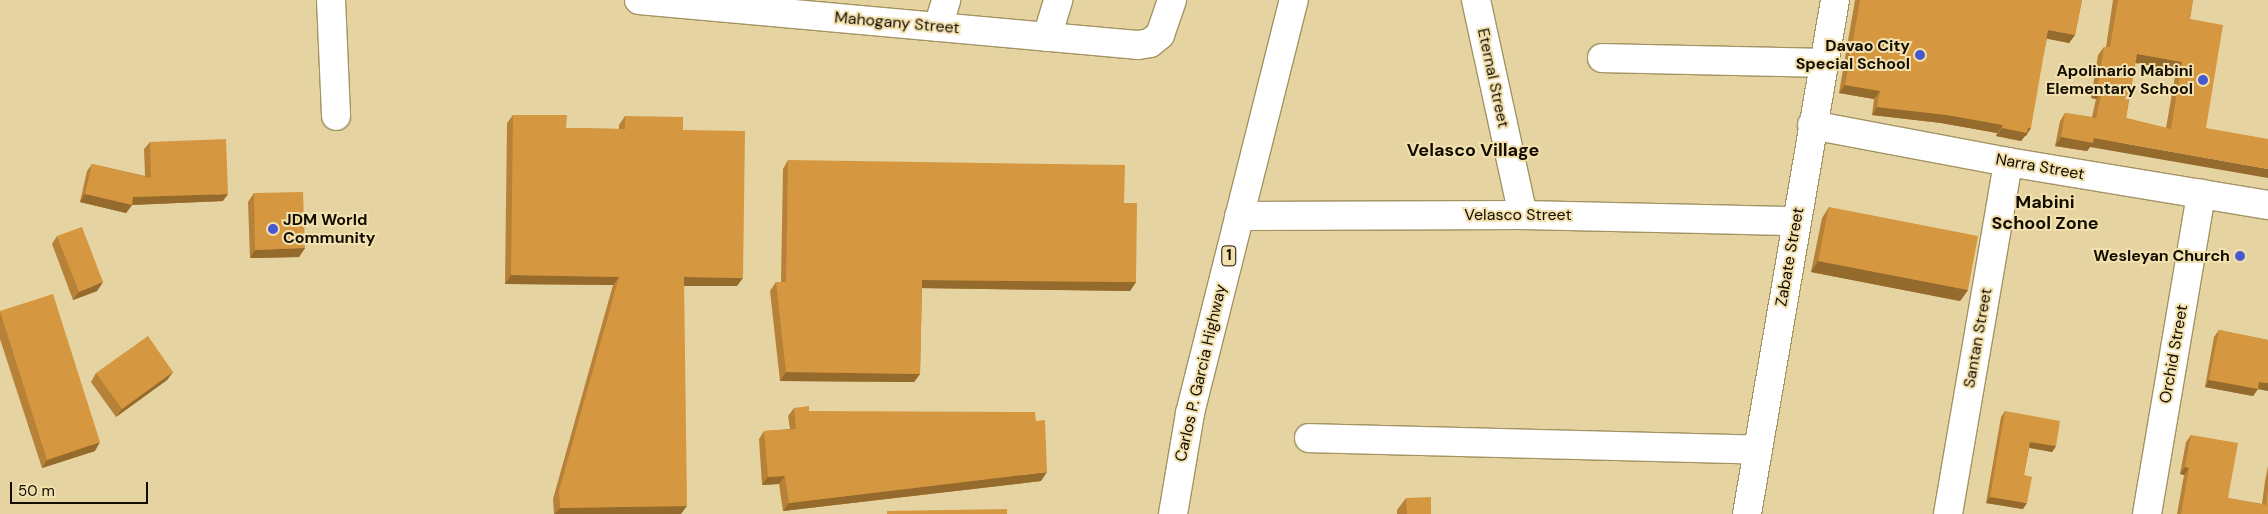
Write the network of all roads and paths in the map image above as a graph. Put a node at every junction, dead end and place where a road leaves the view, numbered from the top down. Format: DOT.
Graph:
graph roads {
  1 [pos="331,0"];
  2 [pos="639,0"];
  3 [pos="946,0"];
  4 [pos="1058,0"];
  5 [pos="1172,0"];
  6 [pos="1294,0"];
  7 [pos="1476,0"];
  8 [pos="1834,0"];
  9 [pos="938,27"];
  10 [pos="1047,36"];
  11 [pos="1602,58"];
  12 [pos="1824,63"];
  13 [pos="336,116"];
  14 [pos="1812,125"];
  15 [pos="2008,162"];
  16 [pos="2202,194"];
  17 [pos="2268,205"];
  18 [pos="1523,215"];
  19 [pos="1239,216"];
  20 [pos="1796,221"];
  21 [pos="1309,438"];
  22 [pos="1758,450"];
  23 [pos="1173,514"];
  24 [pos="1747,514"];
  25 [pos="1948,514"];
  26 [pos="2147,514"];
  1 -- 13 [label="main road"];
  2 -- 9 [label="main road, Mahogany Street"];
  3 -- 9 [label="main road"];
  4 -- 10 [label="main road"];
  5 -- 10 [label="main road, Mahogany Street"];
  6 -- 19 [label="main road, Carlos P. Garcia Highway / 1"];
  7 -- 18 [label="main road, Eternal Street"];
  8 -- 12 [label="main road, Zabate Street"];
  9 -- 10 [label="main road, Mahogany Street"];
  11 -- 12 [label="main road"];
  12 -- 14 [label="main road, Zabate Street"];
  14 -- 15 [label="main road, Narra Street"];
  14 -- 20 [label="main road, Zabate Street"];
  15 -- 16 [label="main road, Narra Street"];
  15 -- 25 [label="main road, Santan Street"];
  16 -- 17 [label="main road, Narra Street"];
  16 -- 26 [label="main road, Orchid Street"];
  18 -- 19 [label="main road, Velasco Street"];
  18 -- 20 [label="main road, Velasco Street"];
  19 -- 23 [label="main road, Carlos P. Garcia Highway / 1"];
  20 -- 22 [label="main road, Zabate Street"];
  21 -- 22 [label="main road"];
  22 -- 24 [label="main road, Zabate Street"];
}
